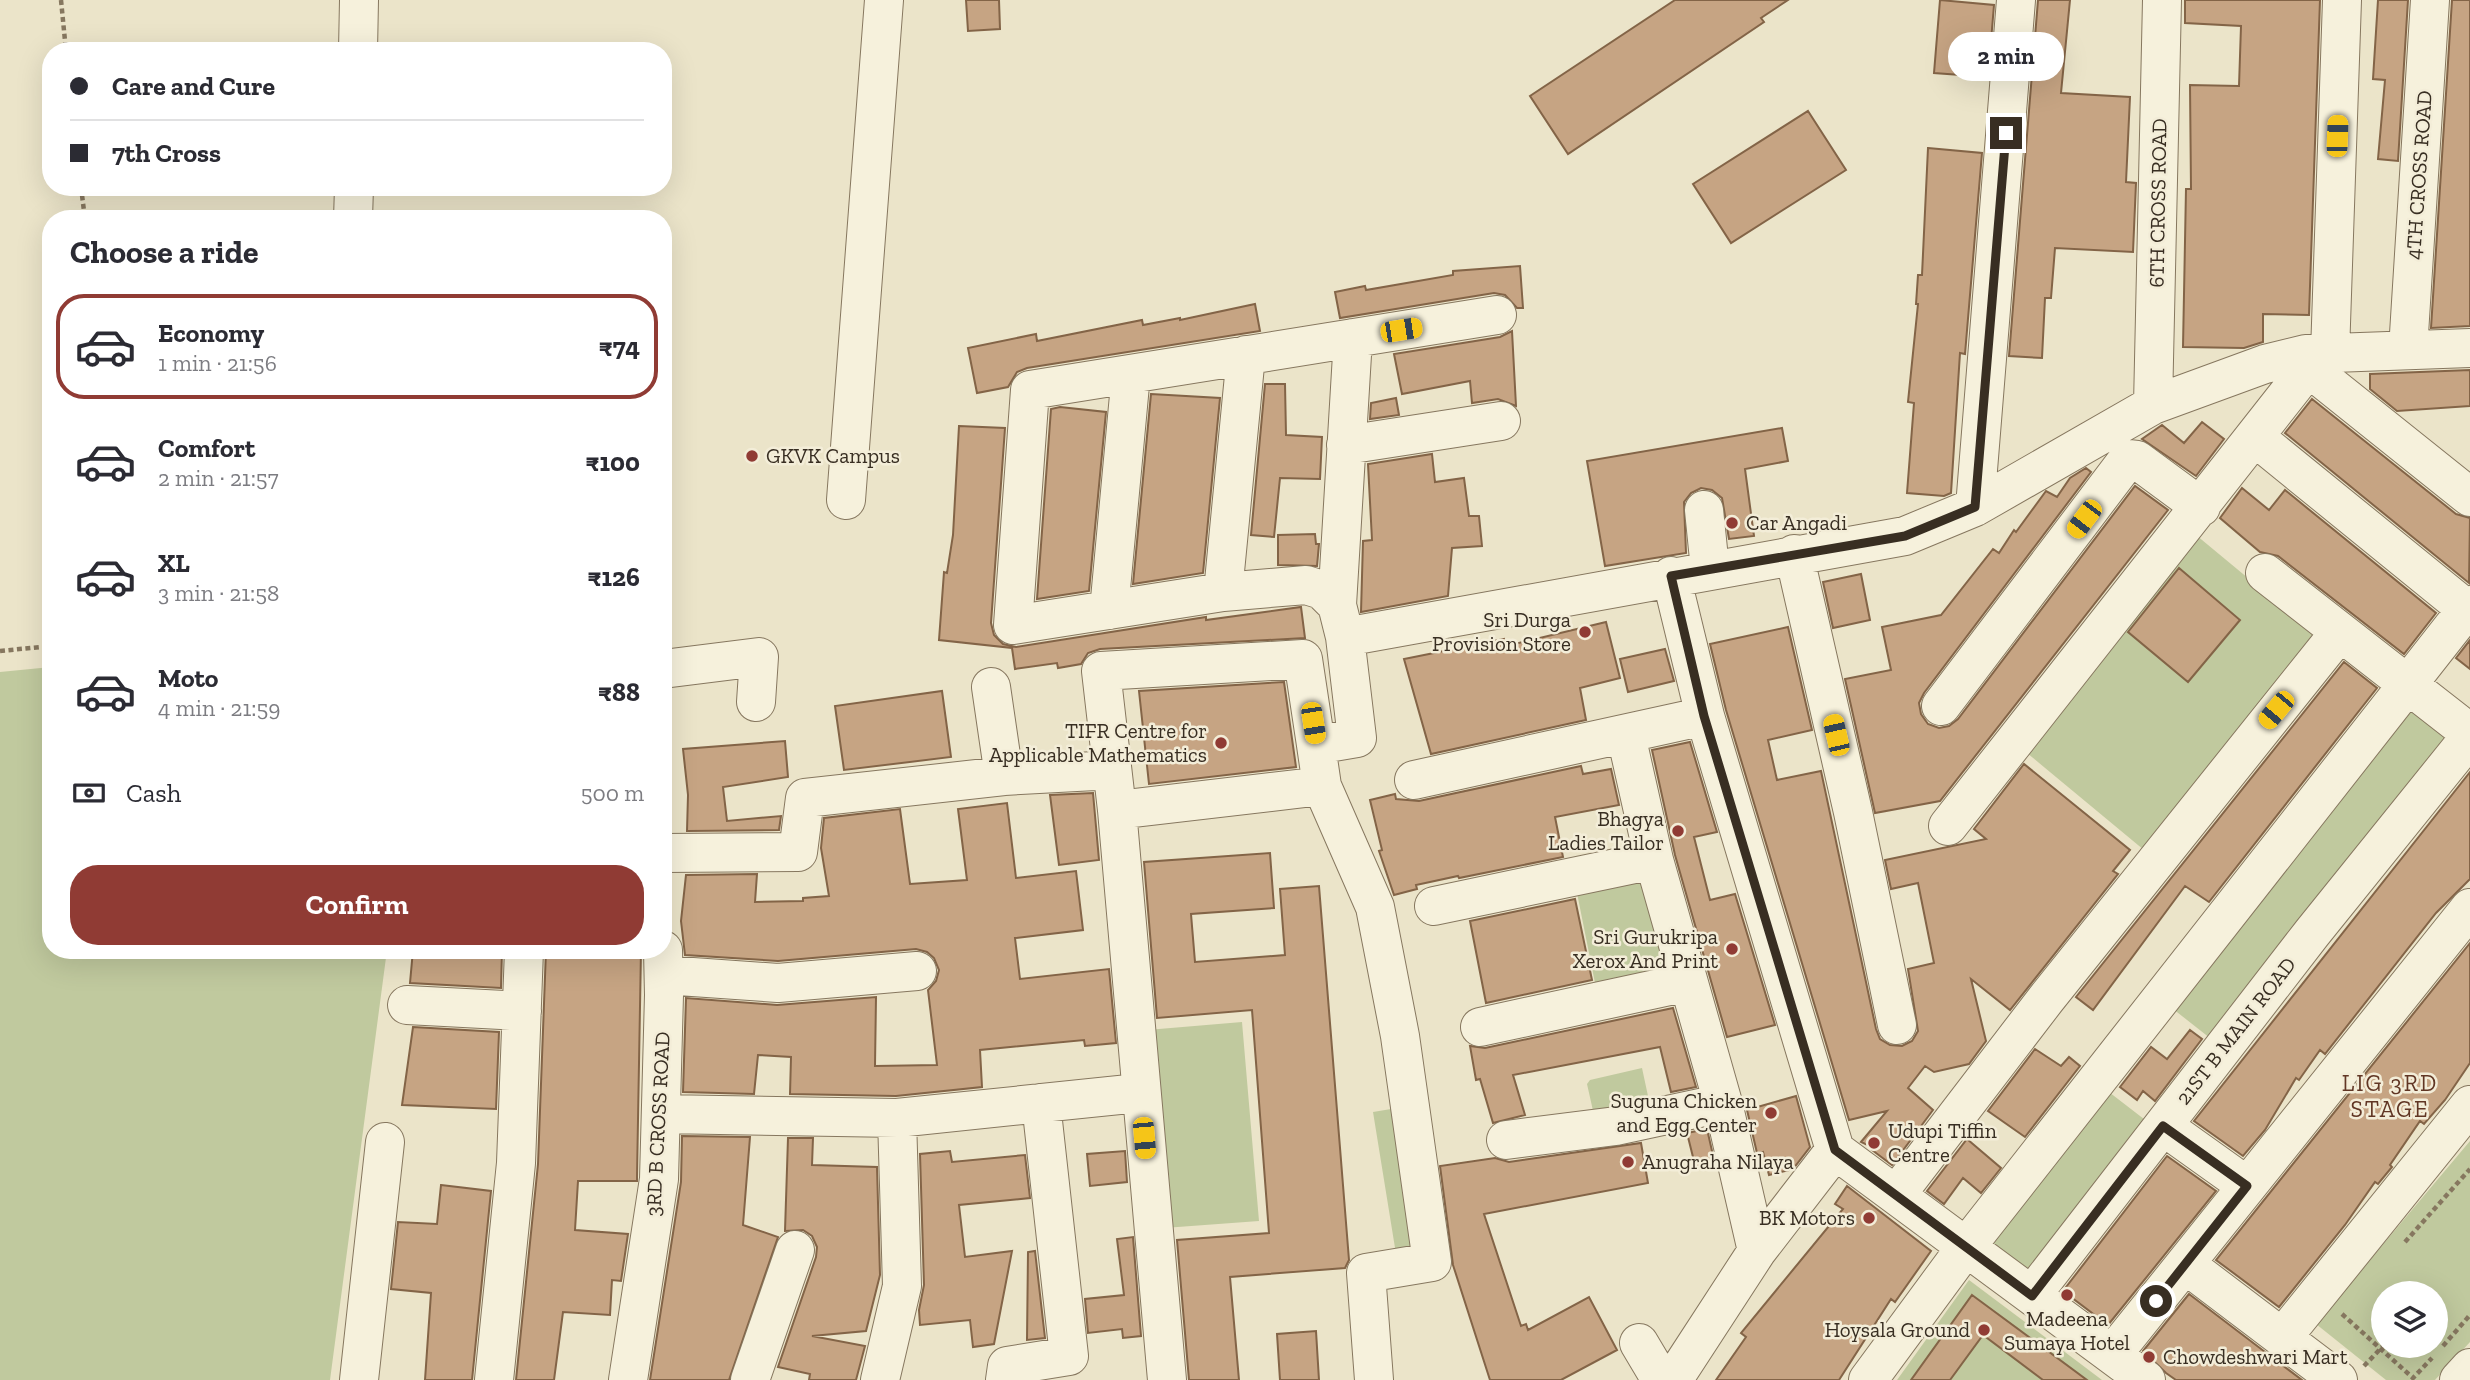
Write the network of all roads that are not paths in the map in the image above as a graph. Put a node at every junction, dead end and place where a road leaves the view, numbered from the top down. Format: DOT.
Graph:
graph roads {
  1 [pos="359,0"];
  2 [pos="884,0"];
  3 [pos="2016,0"];
  4 [pos="2162,0"];
  5 [pos="2342,0"];
  6 [pos="2430,0"];
  7 [pos="358,42"];
  8 [pos="1497,315"];
  9 [pos="1353,338"];
  10 [pos="2470,348"];
  11 [pos="2409,350"];
  12 [pos="1245,355"];
  13 [pos="2320,358"];
  14 [pos="1131,374"];
  15 [pos="2153,405"];
  16 [pos="1501,421"];
  17 [pos="2256,438"];
  18 [pos="1346,445"];
  19 [pos="2470,497"];
  20 [pos="846,500"];
  21 [pos="1975,507"];
  22 [pos="2202,507"];
  23 [pos="1704,510"];
  24 [pos="1794,554"];
  25 [pos="1710,569"];
  26 [pos="2265,573"];
  27 [pos="1671,576"];
  28 [pos="1223,592"];
  29 [pos="2469,609"];
  30 [pos="1109,610"];
  31 [pos="1341,621"];
  32 [pos="2339,633"];
  33 [pos="672,668"];
  34 [pos="2409,683"];
  35 [pos="991,687"];
  36 [pos="756,702"];
  37 [pos="1941,706"];
  38 [pos="1704,716"];
  39 [pos="1626,735"];
  40 [pos="2470,735"];
  41 [pos="1316,745"];
  42 [pos="1095,771"];
  43 [pos="1004,776"];
  44 [pos="1414,780"];
  45 [pos="1322,786"];
  46 [pos="1117,810"];
  47 [pos="1948,826"];
  48 [pos="672,853"];
  49 [pos="1654,860"];
  50 [pos="1434,906"];
  51 [pos="2470,908"];
  52 [pos="524,959"];
  53 [pos="663,963"];
  54 [pos="917,971"];
  55 [pos="1688,982"];
  56 [pos="407,1005"];
  57 [pos="522,1011"];
  58 [pos="1897,1025"];
  59 [pos="1480,1027"];
  60 [pos="1129,1094"];
  61 [pos="1041,1103"];
  62 [pos="1723,1103"];
  63 [pos="2470,1105"];
  64 [pos="661,1114"];
  65 [pos="897,1118"];
  66 [pos="2163,1126"];
  67 [pos="1506,1140"];
  68 [pos="385,1142"];
  69 [pos="1835,1150"];
  70 [pos="2247,1186"];
  71 [pos="1895,1195"];
  72 [pos="1966,1247"];
  73 [pos="795,1250"];
  74 [pos="1757,1251"];
  75 [pos="2185,1264"];
  76 [pos="2032,1296"];
  77 [pos="2282,1338"];
  78 [pos="1639,1343"];
  79 [pos="2112,1355"];
  80 [pos="2470,1368"];
  81 [pos="359,1380"];
  82 [pos="494,1380"];
  83 [pos="628,1380"];
  84 [pos="750,1380"];
  85 [pos="880,1380"];
  86 [pos="1005,1380"];
  87 [pos="1167,1380"];
  88 [pos="1374,1380"];
  89 [pos="1661,1380"];
  90 [pos="1673,1380"];
  91 [pos="1868,1380"];
  92 [pos="2146,1380"];
  93 [pos="2338,1380"];
  94 [pos="2459,1380"];
  1 -- 7 [label="street"];
  2 -- 20 [label="street"];
  3 -- 21 [label="street"];
  4 -- 15 [label="street, 6TH CROSS ROAD"];
  5 -- 13 [label="street"];
  6 -- 11 [label="street, 4TH CROSS ROAD"];
  8 -- 9 [label="street"];
  9 -- 12 [label="street"];
  9 -- 18 [label="street"];
  10 -- 11 [label="street"];
  11 -- 13 [label="street"];
  12 -- 14 [label="street"];
  12 -- 28 [label="street"];
  13 -- 15 [label="street"];
  13 -- 17 [label="street"];
  13 -- 19 [label="street"];
  14 -- 30 [label="street"];
  14 -- 30 [label="street"];
  15 -- 21 [label="street"];
  16 -- 18 [label="street"];
  17 -- 22 [label="street"];
  17 -- 29 [label="street"];
  18 -- 31 [label="street"];
  21 -- 24 [label="street"];
  22 -- 37 [label="street"];
  22 -- 47 [label="street"];
  23 -- 25 [label="street"];
  24 -- 25 [label="street"];
  24 -- 58 [label="street"];
  25 -- 27 [label="street"];
  26 -- 32 [label="street"];
  27 -- 31 [label="street"];
  27 -- 38 [label="street"];
  28 -- 30 [label="street"];
  28 -- 31 [label="street"];
  29 -- 34 [label="street"];
  31 -- 41 [label="street"];
  32 -- 34 [label="street"];
  32 -- 71 [label="street"];
  33 -- 36 [label="street"];
  34 -- 40 [label="street"];
  34 -- 72 [label="street"];
  35 -- 43 [label="street"];
  38 -- 39 [label="street"];
  38 -- 69 [label="street"];
  39 -- 44 [label="street"];
  39 -- 49 [label="street"];
  40 -- 66 [label="street, 21ST B MAIN ROAD"];
  41 -- 45 [label="street"];
  41 -- 46 [label="street"];
  42 -- 43 [label="street"];
  43 -- 48 [label="street"];
  45 -- 46 [label="street"];
  45 -- 88 [label="street"];
  46 -- 87 [label="street"];
  49 -- 50 [label="street"];
  49 -- 55 [label="street"];
  51 -- 70 [label="street"];
  52 -- 57 [label="street"];
  53 -- 54 [label="street"];
  53 -- 64 [label="street, 3RD B CROSS ROAD"];
  55 -- 59 [label="street"];
  55 -- 62 [label="street"];
  56 -- 57 [label="street"];
  57 -- 82 [label="street"];
  60 -- 61 [label="street"];
  61 -- 65 [label="street"];
  61 -- 86 [label="street"];
  62 -- 67 [label="street"];
  62 -- 74 [label="street"];
  63 -- 77 [label="street"];
  64 -- 65 [label="street"];
  64 -- 83 [label="street, 3RD B CROSS ROAD"];
  65 -- 85 [label="street"];
  66 -- 70 [label="street"];
  66 -- 76 [label="street, 21ST B MAIN ROAD"];
  68 -- 81 [label="street"];
  69 -- 71 [label="street"];
  69 -- 74 [label="street"];
  70 -- 75 [label="street"];
  71 -- 72 [label="street"];
  72 -- 76 [label="street"];
  72 -- 91 [label="street"];
  73 -- 84 [label="street"];
  74 -- 90 [label="street"];
  75 -- 77 [label="street"];
  75 -- 79 [label="street"];
  76 -- 79 [label="street"];
  77 -- 93 [label="street"];
  78 -- 89 [label="street"];
  79 -- 92 [label="street"];
  80 -- 94 [label="street"];
}
